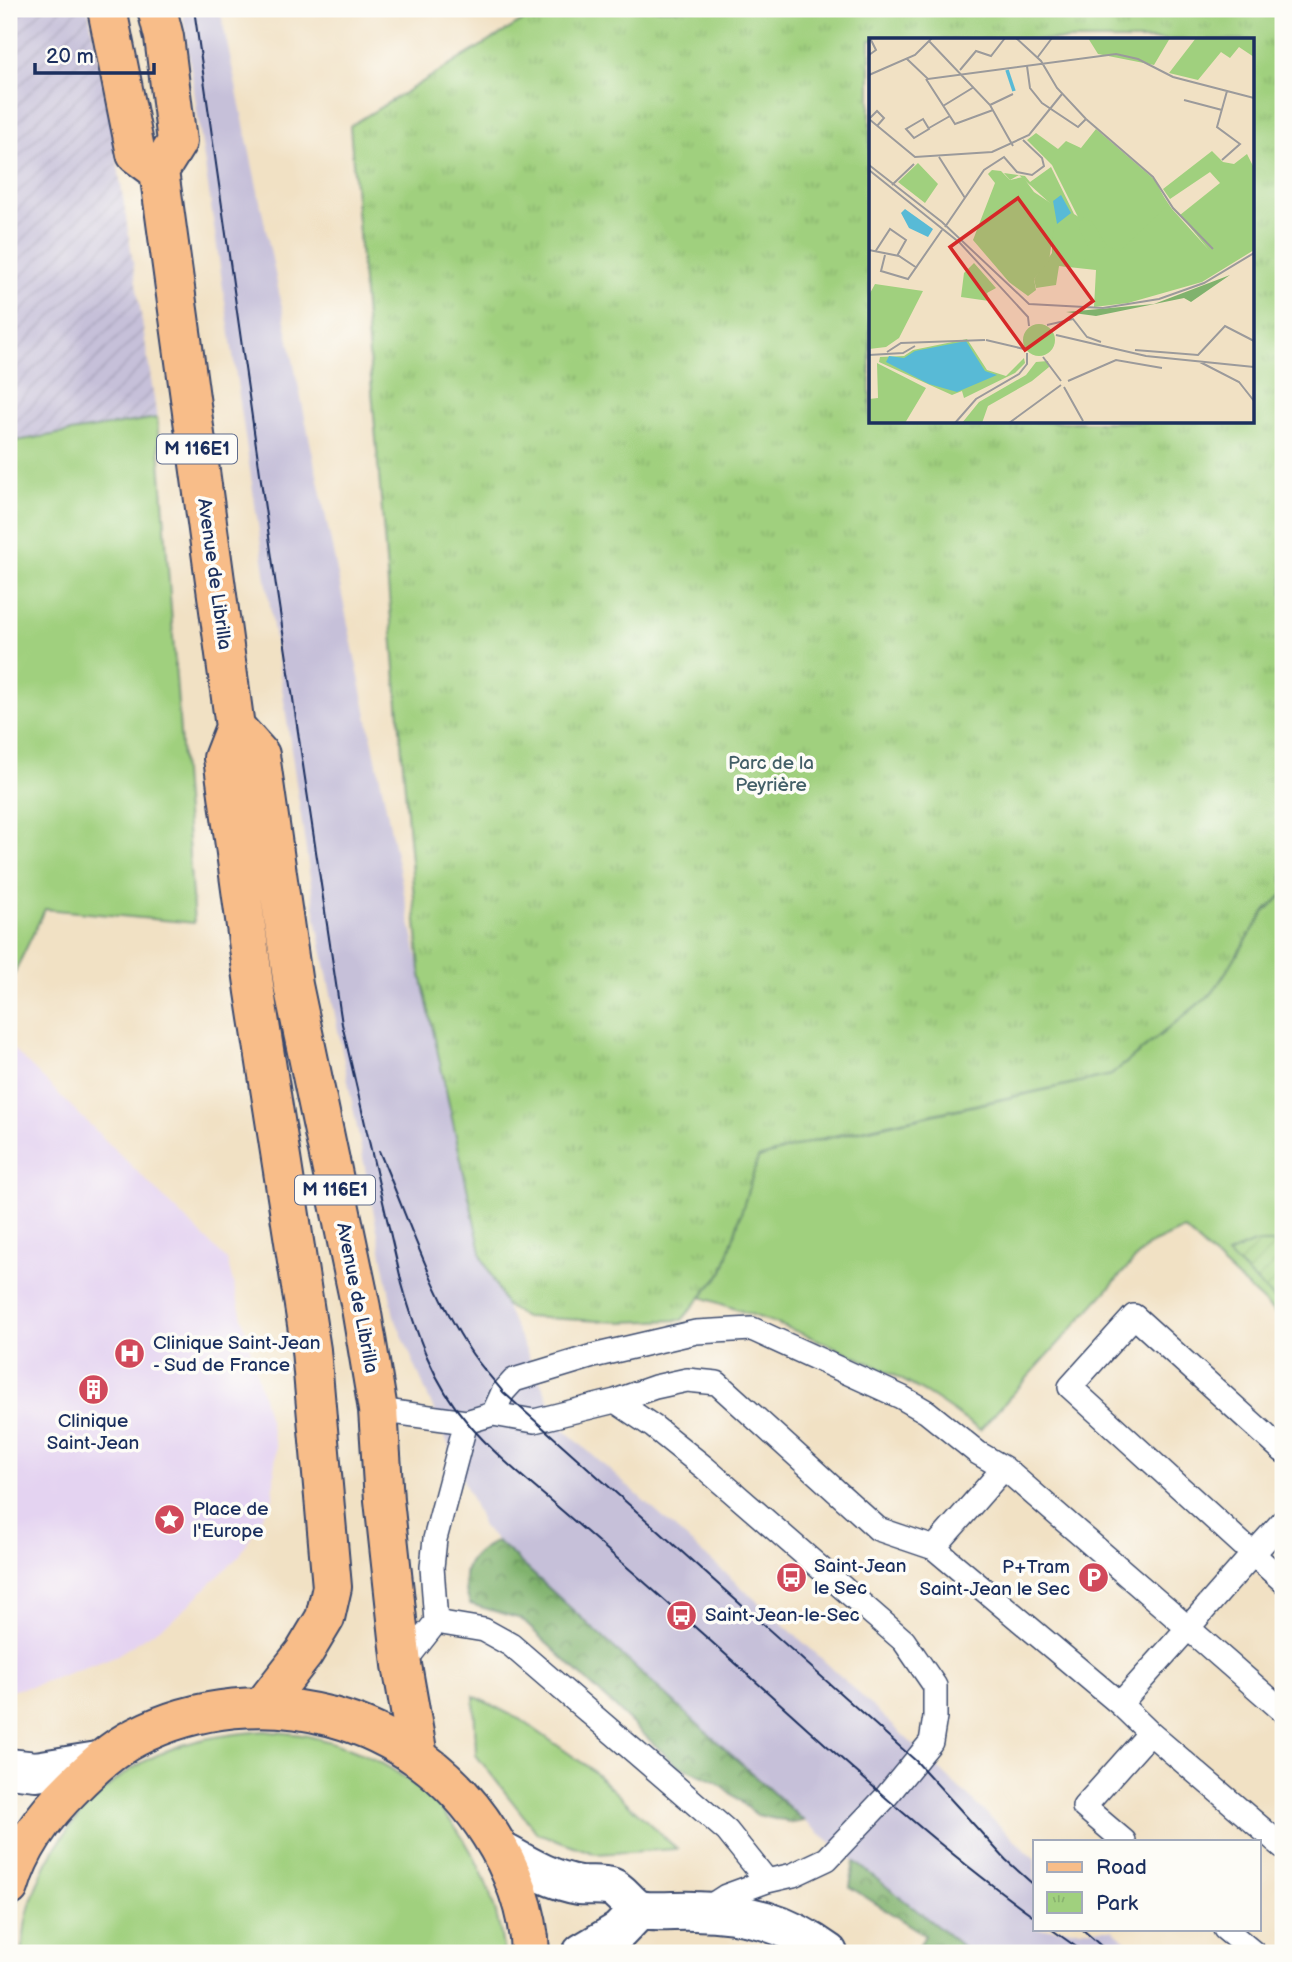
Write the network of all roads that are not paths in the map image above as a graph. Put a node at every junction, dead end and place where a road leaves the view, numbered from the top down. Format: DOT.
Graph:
graph roads {
  1 [pos="107,9"];
  2 [pos="157,18"];
  3 [pos="159,171"];
  4 [pos="235,727"];
  5 [pos="615,1401"];
  6 [pos="378,1410"];
  7 [pos="318,1411"];
  8 [pos="493,1414"];
  9 [pos="466,1422"];
  10 [pos="1283,1451"];
  11 [pos="1004,1468"];
  12 [pos="1283,1521"];
  13 [pos="934,1548"];
  14 [pos="1253,1554"];
  15 [pos="1283,1581"];
  16 [pos="436,1622"];
  17 [pos="1188,1628"];
  18 [pos="402,1665"];
  19 [pos="1120,1704"];
  20 [pos="263,1706"];
  21 [pos="1283,1712"];
  22 [pos="1150,1732"];
  23 [pos="418,1756"];
  24 [pos="99,1761"];
  25 [pos="9,1768"];
  26 [pos="1123,1840"];
  27 [pos="1283,1847"];
  28 [pos="501,1851"];
  29 [pos="767,1881"];
  30 [pos="9,1887"];
  31 [pos="639,1910"];
  32 [pos="704,1911"];
  33 [pos="1226,1930"];
  34 [pos="530,1953"];
  35 [pos="582,1953"];
  36 [pos="828,1953"];
  37 [pos="1254,1953"];
  1 -- 3 [label="main road"];
  2 -- 3 [label="main road"];
  3 -- 4 [label="main road, Avenue de Librilla / M 116E1"];
  4 -- 6 [label="main road, Avenue de Librilla / M 116E1"];
  4 -- 7 [label="main road, Avenue de Librilla / M 116E1"];
  5 -- 8 [label="lane"];
  5 -- 13 [label="lane"];
  5 -- 29 [label="lane"];
  6 -- 7 [label="main road"];
  6 -- 9 [label="lane"];
  6 -- 18 [label="main road, Avenue de Librilla / M 116E1"];
  7 -- 20 [label="main road, Avenue de Librilla / M 116E1"];
  8 -- 9 [label="lane"];
  8 -- 11 [label="lane"];
  9 -- 16 [label="lane"];
  10 -- 14 [label="lane"];
  11 -- 13 [label="lane"];
  11 -- 17 [label="lane"];
  12 -- 14 [label="lane"];
  13 -- 19 [label="lane"];
  14 -- 15 [label="lane"];
  14 -- 17 [label="lane"];
  16 -- 18 [label="lane"];
  16 -- 29 [label="lane"];
  17 -- 19 [label="lane"];
  17 -- 21 [label="lane"];
  18 -- 23 [label="main road, Avenue de Librilla / M 116E1"];
  19 -- 22 [label="lane"];
  20 -- 23 [label="main road"];
  20 -- 24 [label="main road"];
  22 -- 26 [label="lane"];
  22 -- 27 [label="lane"];
  23 -- 28 [label="main road"];
  24 -- 25 [label="street"];
  24 -- 30 [label="main road"];
  28 -- 31 [label="street"];
  28 -- 34 [label="main road"];
  29 -- 32 [label="lane"];
  31 -- 32 [label="street"];
  31 -- 35 [label="street"];
  32 -- 36 [label="street"];
  33 -- 37 [label="lane"];
}
